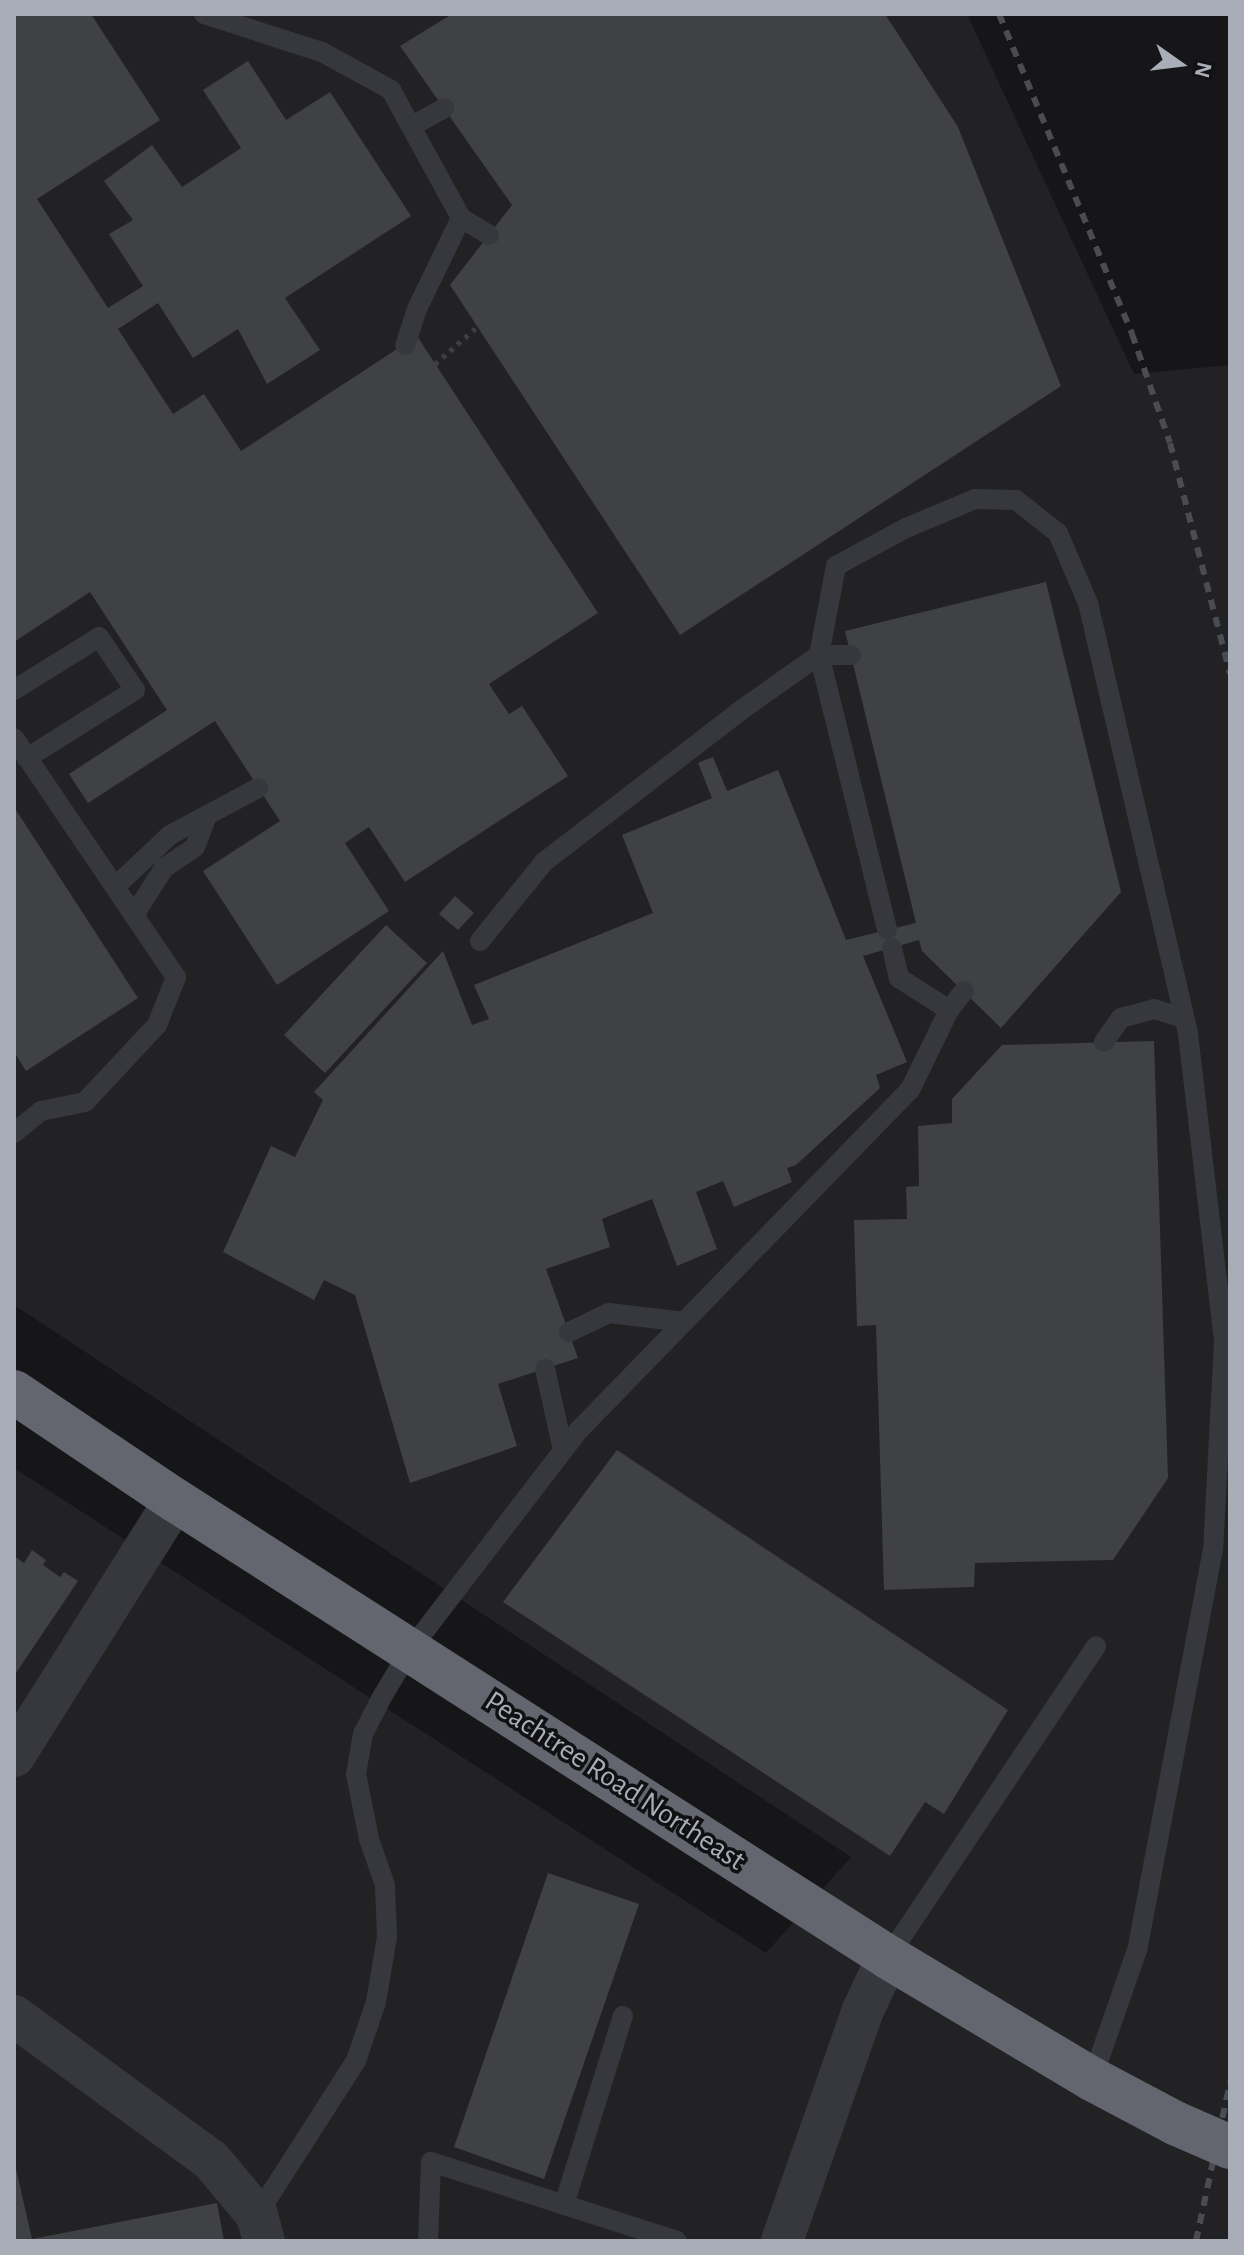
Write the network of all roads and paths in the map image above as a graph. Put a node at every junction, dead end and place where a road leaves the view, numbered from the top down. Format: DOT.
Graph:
graph roads {
  1 [pos="204,14"];
  2 [pos="444,108"];
  3 [pos="412,126"];
  4 [pos="461,218"];
  5 [pos="489,235"];
  6 [pos="477,327"];
  7 [pos="405,345"];
  8 [pos="435,364"];
  9 [pos="819,655"];
  10 [pos="851,655"];
  11 [pos="14,690"];
  12 [pos="14,738"];
  13 [pos="27,758"];
  14 [pos="258,788"];
  15 [pos="207,816"];
  16 [pos="115,887"];
  17 [pos="134,915"];
  18 [pos="480,941"];
  19 [pos="964,991"];
  20 [pos="949,1010"];
  21 [pos="1184,1018"];
  22 [pos="1104,1042"];
  23 [pos="14,1133"];
  24 [pos="684,1322"];
  25 [pos="569,1332"];
  26 [pos="545,1369"];
  27 [pos="14,1392"];
  28 [pos="563,1450"];
  29 [pos="175,1500"];
  30 [pos="1096,1646"];
  31 [pos="410,1650"];
  32 [pos="14,1756"];
  33 [pos="888,1957"];
  34 [pos="14,2016"];
  35 [pos="623,2016"];
  36 [pos="1098,2083"];
  37 [pos="1230,2147"];
  38 [pos="564,2205"];
  39 [pos="260,2228"];
  40 [pos="428,2241"];
  41 [pos="677,2241"];
  42 [pos="782,2241"];
  1 -- 3 [label="lane"];
  2 -- 3 [label="lane"];
  3 -- 4 [label="lane"];
  4 -- 5 [label="lane"];
  4 -- 7 [label="lane"];
  6 -- 8 [label="path"];
  9 -- 10 [label="lane"];
  9 -- 18 [label="lane"];
  9 -- 20 [label="lane"];
  9 -- 21 [label="lane"];
  11 -- 13 [label="lane"];
  12 -- 13 [label="lane"];
  13 -- 16 [label="lane"];
  14 -- 15 [label="lane"];
  15 -- 16 [label="lane"];
  15 -- 17 [label="lane"];
  16 -- 17 [label="lane"];
  17 -- 23 [label="lane"];
  19 -- 20 [label="lane"];
  20 -- 24 [label="lane"];
  21 -- 22 [label="lane"];
  21 -- 36 [label="lane"];
  24 -- 25 [label="lane"];
  24 -- 28 [label="lane"];
  26 -- 28 [label="lane"];
  27 -- 29 [label="highway, Peachtree Road Northeast"];
  28 -- 31 [label="lane"];
  29 -- 31 [label="highway, Peachtree Road Northeast"];
  29 -- 32 [label="street"];
  30 -- 33 [label="lane"];
  31 -- 33 [label="highway, Peachtree Road Northeast"];
  31 -- 39 [label="lane"];
  33 -- 36 [label="highway, Peachtree Road Northeast"];
  33 -- 42 [label="street"];
  34 -- 39 [label="street"];
  35 -- 38 [label="lane"];
  36 -- 37 [label="highway, Peachtree Road Northeast, bridge"];
  38 -- 40 [label="lane"];
  38 -- 41 [label="lane"];
}
